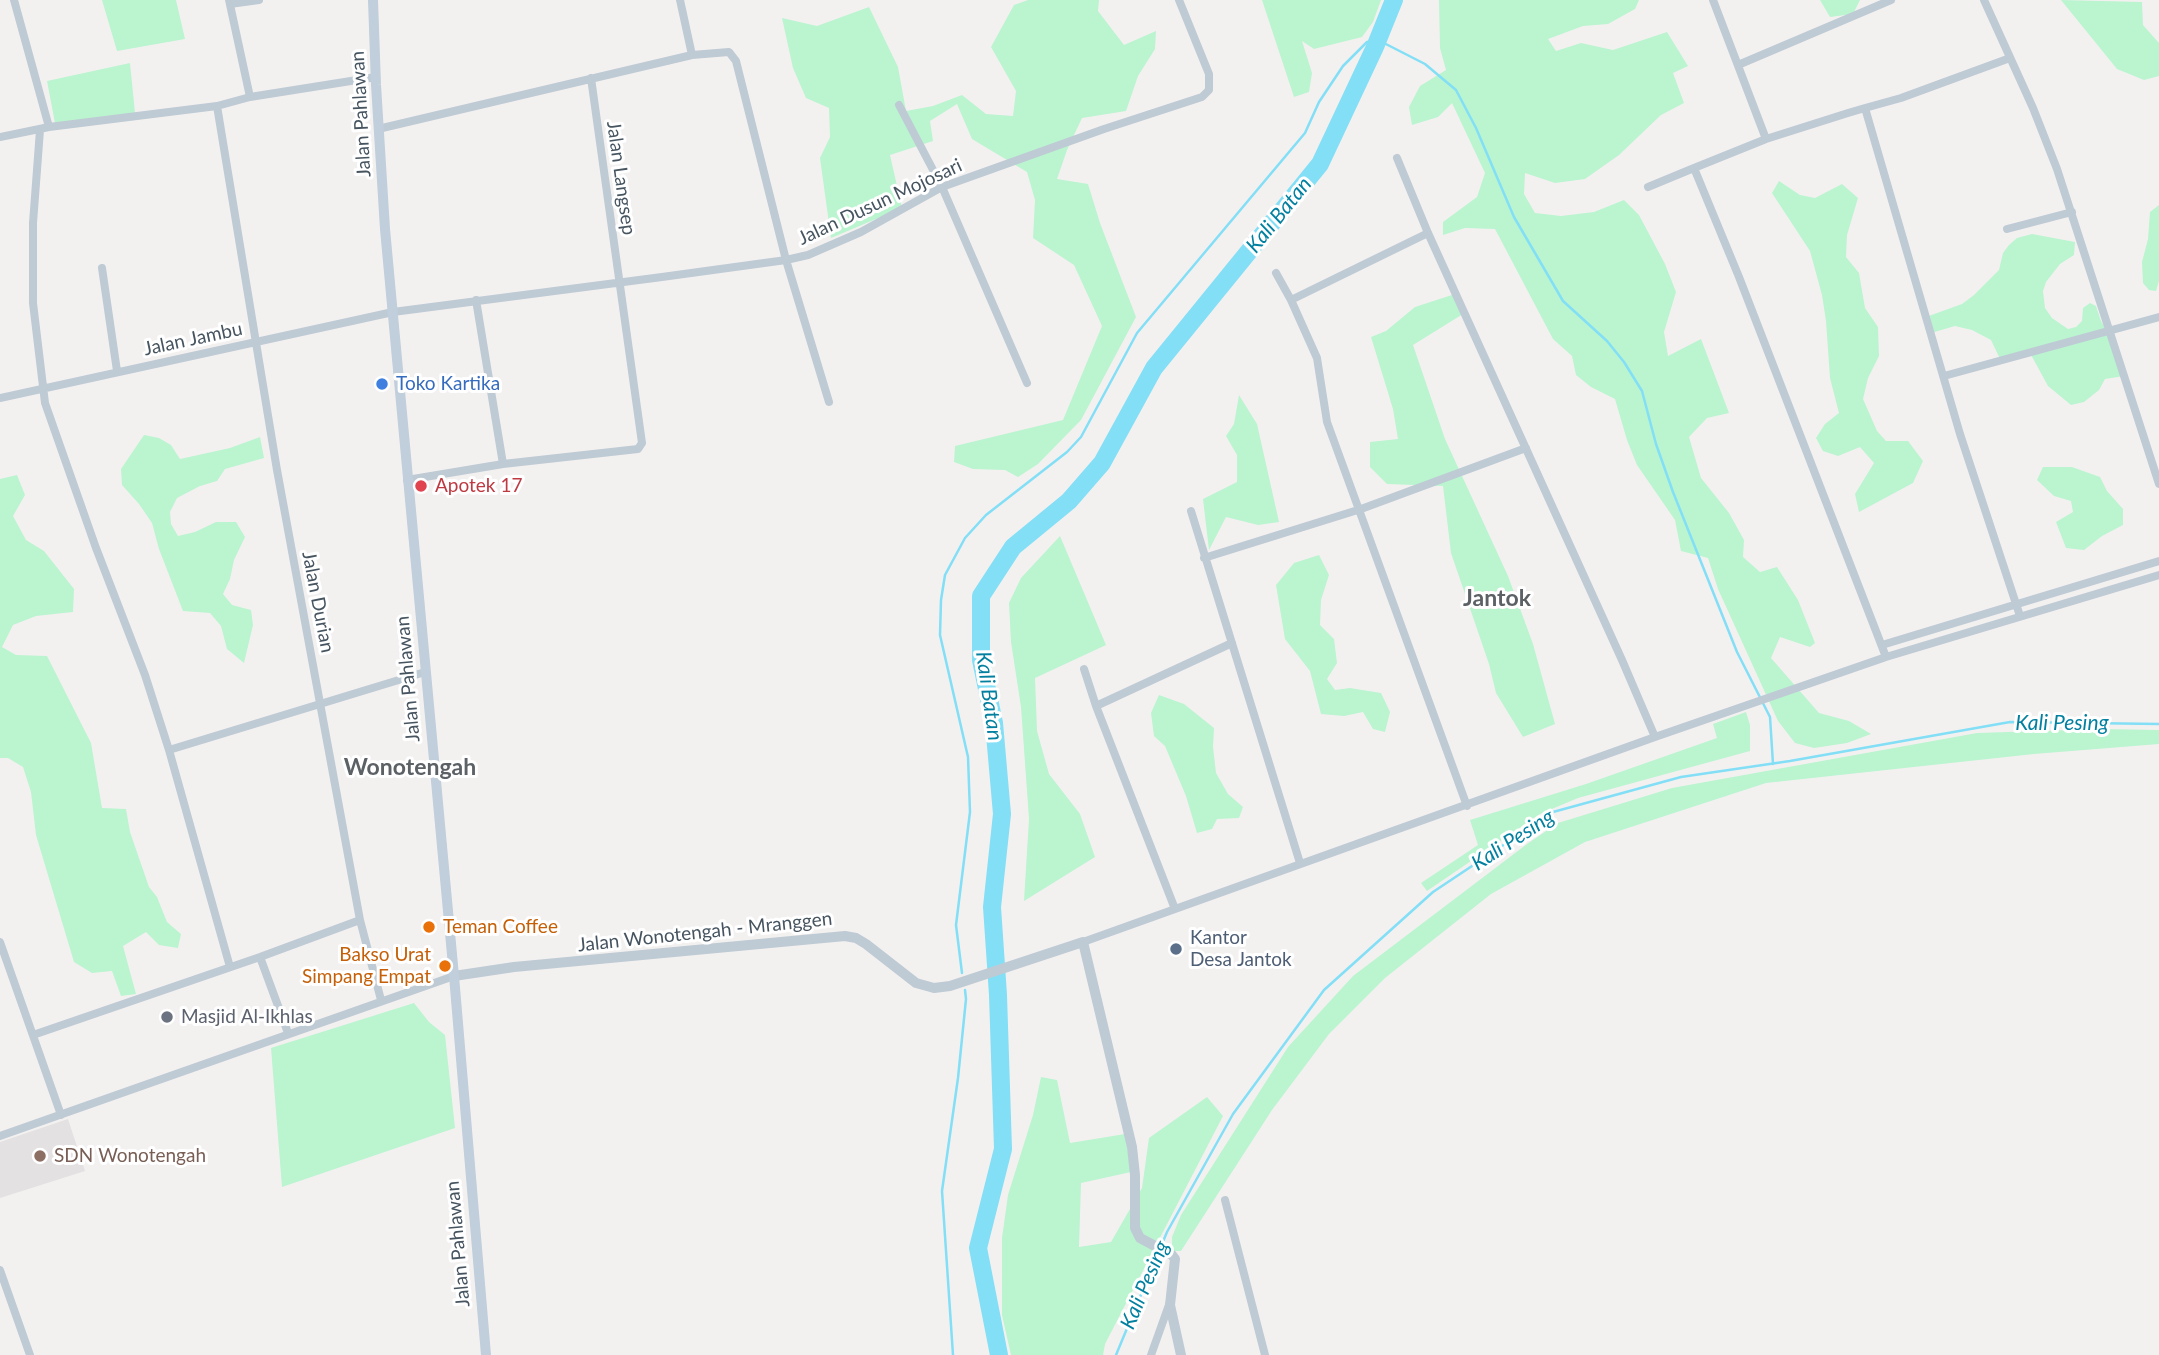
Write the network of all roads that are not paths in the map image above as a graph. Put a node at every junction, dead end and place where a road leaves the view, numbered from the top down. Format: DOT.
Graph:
graph roads {
  1 [pos="14,0"];
  2 [pos="259,0"];
  3 [pos="373,0"];
  4 [pos="680,0"];
  5 [pos="1179,0"];
  6 [pos="1713,0"];
  7 [pos="1891,0"];
  8 [pos="1984,0"];
  9 [pos="230,2"];
  10 [pos="692,55"];
  11 [pos="2010,58"];
  12 [pos="1738,65"];
  13 [pos="376,77"];
  14 [pos="591,78"];
  15 [pos="250,97"];
  16 [pos="900,105"];
  17 [pos="217,106"];
  18 [pos="1865,108"];
  19 [pos="45,129"];
  20 [pos="378,129"];
  21 [pos="0,137"];
  22 [pos="1766,139"];
  23 [pos="1397,158"];
  24 [pos="1694,168"];
  25 [pos="942,187"];
  26 [pos="1648,187"];
  27 [pos="2072,212"];
  28 [pos="2007,229"];
  29 [pos="1428,233"];
  30 [pos="786,260"];
  31 [pos="102,268"];
  32 [pos="1276,273"];
  33 [pos="619,283"];
  34 [pos="476,300"];
  35 [pos="1291,300"];
  36 [pos="393,312"];
  37 [pos="2159,317"];
  38 [pos="2110,331"];
  39 [pos="257,341"];
  40 [pos="117,371"];
  41 [pos="1944,376"];
  42 [pos="1027,383"];
  43 [pos="43,387"];
  44 [pos="0,398"];
  45 [pos="829,402"];
  46 [pos="1526,448"];
  47 [pos="503,464"];
  48 [pos="407,480"];
  49 [pos="2159,484"];
  50 [pos="1361,509"];
  51 [pos="1191,511"];
  52 [pos="1204,558"];
  53 [pos="2159,561"];
  54 [pos="2159,575"];
  55 [pos="2017,606"];
  56 [pos="2020,616"];
  57 [pos="1232,643"];
  58 [pos="1882,645"];
  59 [pos="1886,657"];
  60 [pos="1084,669"];
  61 [pos="425,672"];
  62 [pos="321,703"];
  63 [pos="1096,706"];
  64 [pos="1655,737"];
  65 [pos="169,750"];
  66 [pos="1467,806"];
  67 [pos="1300,863"];
  68 [pos="1175,909"];
  69 [pos="360,920"];
  70 [pos="0,942"];
  71 [pos="1083,942"];
  72 [pos="260,957"];
  73 [pos="229,967"];
  74 [pos="9,970"];
  75 [pos="0,974"];
  76 [pos="454,976"];
  77 [pos="381,1000"];
  78 [pos="288,1033"];
  79 [pos="33,1035"];
  80 [pos="61,1115"];
  81 [pos="0,1136"];
  82 [pos="1226,1199"];
  83 [pos="0,1270"];
  84 [pos="1170,1301"];
  85 [pos="30,1355"];
  86 [pos="486,1355"];
  87 [pos="1151,1355"];
  88 [pos="1181,1355"];
  89 [pos="1265,1355"];
  1 -- 19 [label="street"];
  2 -- 9 [label="street"];
  3 -- 13 [label="main road, Jalan Pahlawan"];
  4 -- 10 [label="street"];
  5 -- 25 [label="street, Jalan Dusun Mojosari"];
  6 -- 12 [label="street"];
  7 -- 12 [label="street"];
  8 -- 11 [label="street"];
  9 -- 15 [label="street"];
  10 -- 14 [label="street"];
  10 -- 30 [label="street"];
  11 -- 18 [label="street"];
  11 -- 27 [label="street"];
  12 -- 22 [label="street"];
  13 -- 15 [label="street"];
  13 -- 20 [label="main road, Jalan Pahlawan"];
  14 -- 20 [label="street"];
  14 -- 33 [label="street, Jalan Langsep"];
  15 -- 17 [label="street"];
  16 -- 25 [label="street"];
  17 -- 19 [label="street"];
  17 -- 39 [label="street, Jalan Durian"];
  18 -- 22 [label="street"];
  18 -- 41 [label="street"];
  19 -- 21 [label="street"];
  19 -- 43 [label="street"];
  20 -- 36 [label="main road, Jalan Pahlawan"];
  22 -- 24 [label="street"];
  23 -- 29 [label="street"];
  24 -- 26 [label="street"];
  24 -- 58 [label="street"];
  25 -- 30 [label="street, Jalan Dusun Mojosari"];
  25 -- 42 [label="street"];
  27 -- 28 [label="street"];
  27 -- 38 [label="street"];
  29 -- 35 [label="street"];
  29 -- 46 [label="street"];
  30 -- 33 [label="street, Jalan Dusun Mojosari"];
  30 -- 45 [label="street"];
  31 -- 40 [label="street"];
  32 -- 35 [label="street"];
  33 -- 34 [label="street, Jalan Dusun Mojosari"];
  33 -- 47 [label="street, Jalan Langsep"];
  34 -- 36 [label="street, Jalan Dusun Mojosari"];
  34 -- 47 [label="street"];
  35 -- 50 [label="street"];
  36 -- 39 [label="street, Jalan Jambu"];
  36 -- 48 [label="main road, Jalan Pahlawan"];
  37 -- 38 [label="street"];
  38 -- 41 [label="street"];
  38 -- 49 [label="street"];
  39 -- 40 [label="street, Jalan Jambu"];
  39 -- 62 [label="street, Jalan Durian"];
  40 -- 43 [label="street, Jalan Jambu"];
  41 -- 55 [label="street"];
  43 -- 44 [label="street, Jalan Jambu"];
  43 -- 65 [label="street"];
  46 -- 50 [label="street"];
  46 -- 64 [label="street"];
  47 -- 48 [label="street"];
  48 -- 61 [label="main road, Jalan Pahlawan"];
  50 -- 52 [label="street"];
  50 -- 66 [label="street"];
  51 -- 52 [label="street"];
  52 -- 57 [label="street"];
  53 -- 55 [label="street"];
  54 -- 56 [label="street"];
  55 -- 56 [label="street"];
  55 -- 58 [label="street"];
  56 -- 59 [label="street"];
  57 -- 63 [label="street"];
  57 -- 67 [label="street"];
  58 -- 59 [label="street"];
  59 -- 64 [label="street"];
  60 -- 63 [label="street"];
  61 -- 62 [label="street"];
  61 -- 76 [label="main road, Jalan Pahlawan"];
  62 -- 65 [label="street"];
  62 -- 69 [label="street, Jalan Durian"];
  63 -- 68 [label="street"];
  64 -- 66 [label="street"];
  65 -- 73 [label="street"];
  66 -- 67 [label="street"];
  67 -- 68 [label="street"];
  68 -- 71 [label="street"];
  69 -- 72 [label="street"];
  69 -- 77 [label="street, Jalan Durian"];
  70 -- 74 [label="street"];
  71 -- 76 [label="street, Jalan Wonotengah - Mranggen"];
  71 -- 84 [label="street"];
  72 -- 73 [label="street"];
  72 -- 78 [label="street"];
  73 -- 79 [label="street"];
  74 -- 75 [label="street"];
  74 -- 79 [label="street"];
  76 -- 77 [label="street"];
  76 -- 86 [label="main road, Jalan Pahlawan"];
  77 -- 78 [label="street"];
  78 -- 80 [label="street"];
  79 -- 80 [label="street"];
  80 -- 81 [label="street"];
  82 -- 89 [label="street"];
  83 -- 85 [label="street"];
  84 -- 87 [label="street"];
  84 -- 88 [label="street"];
}
